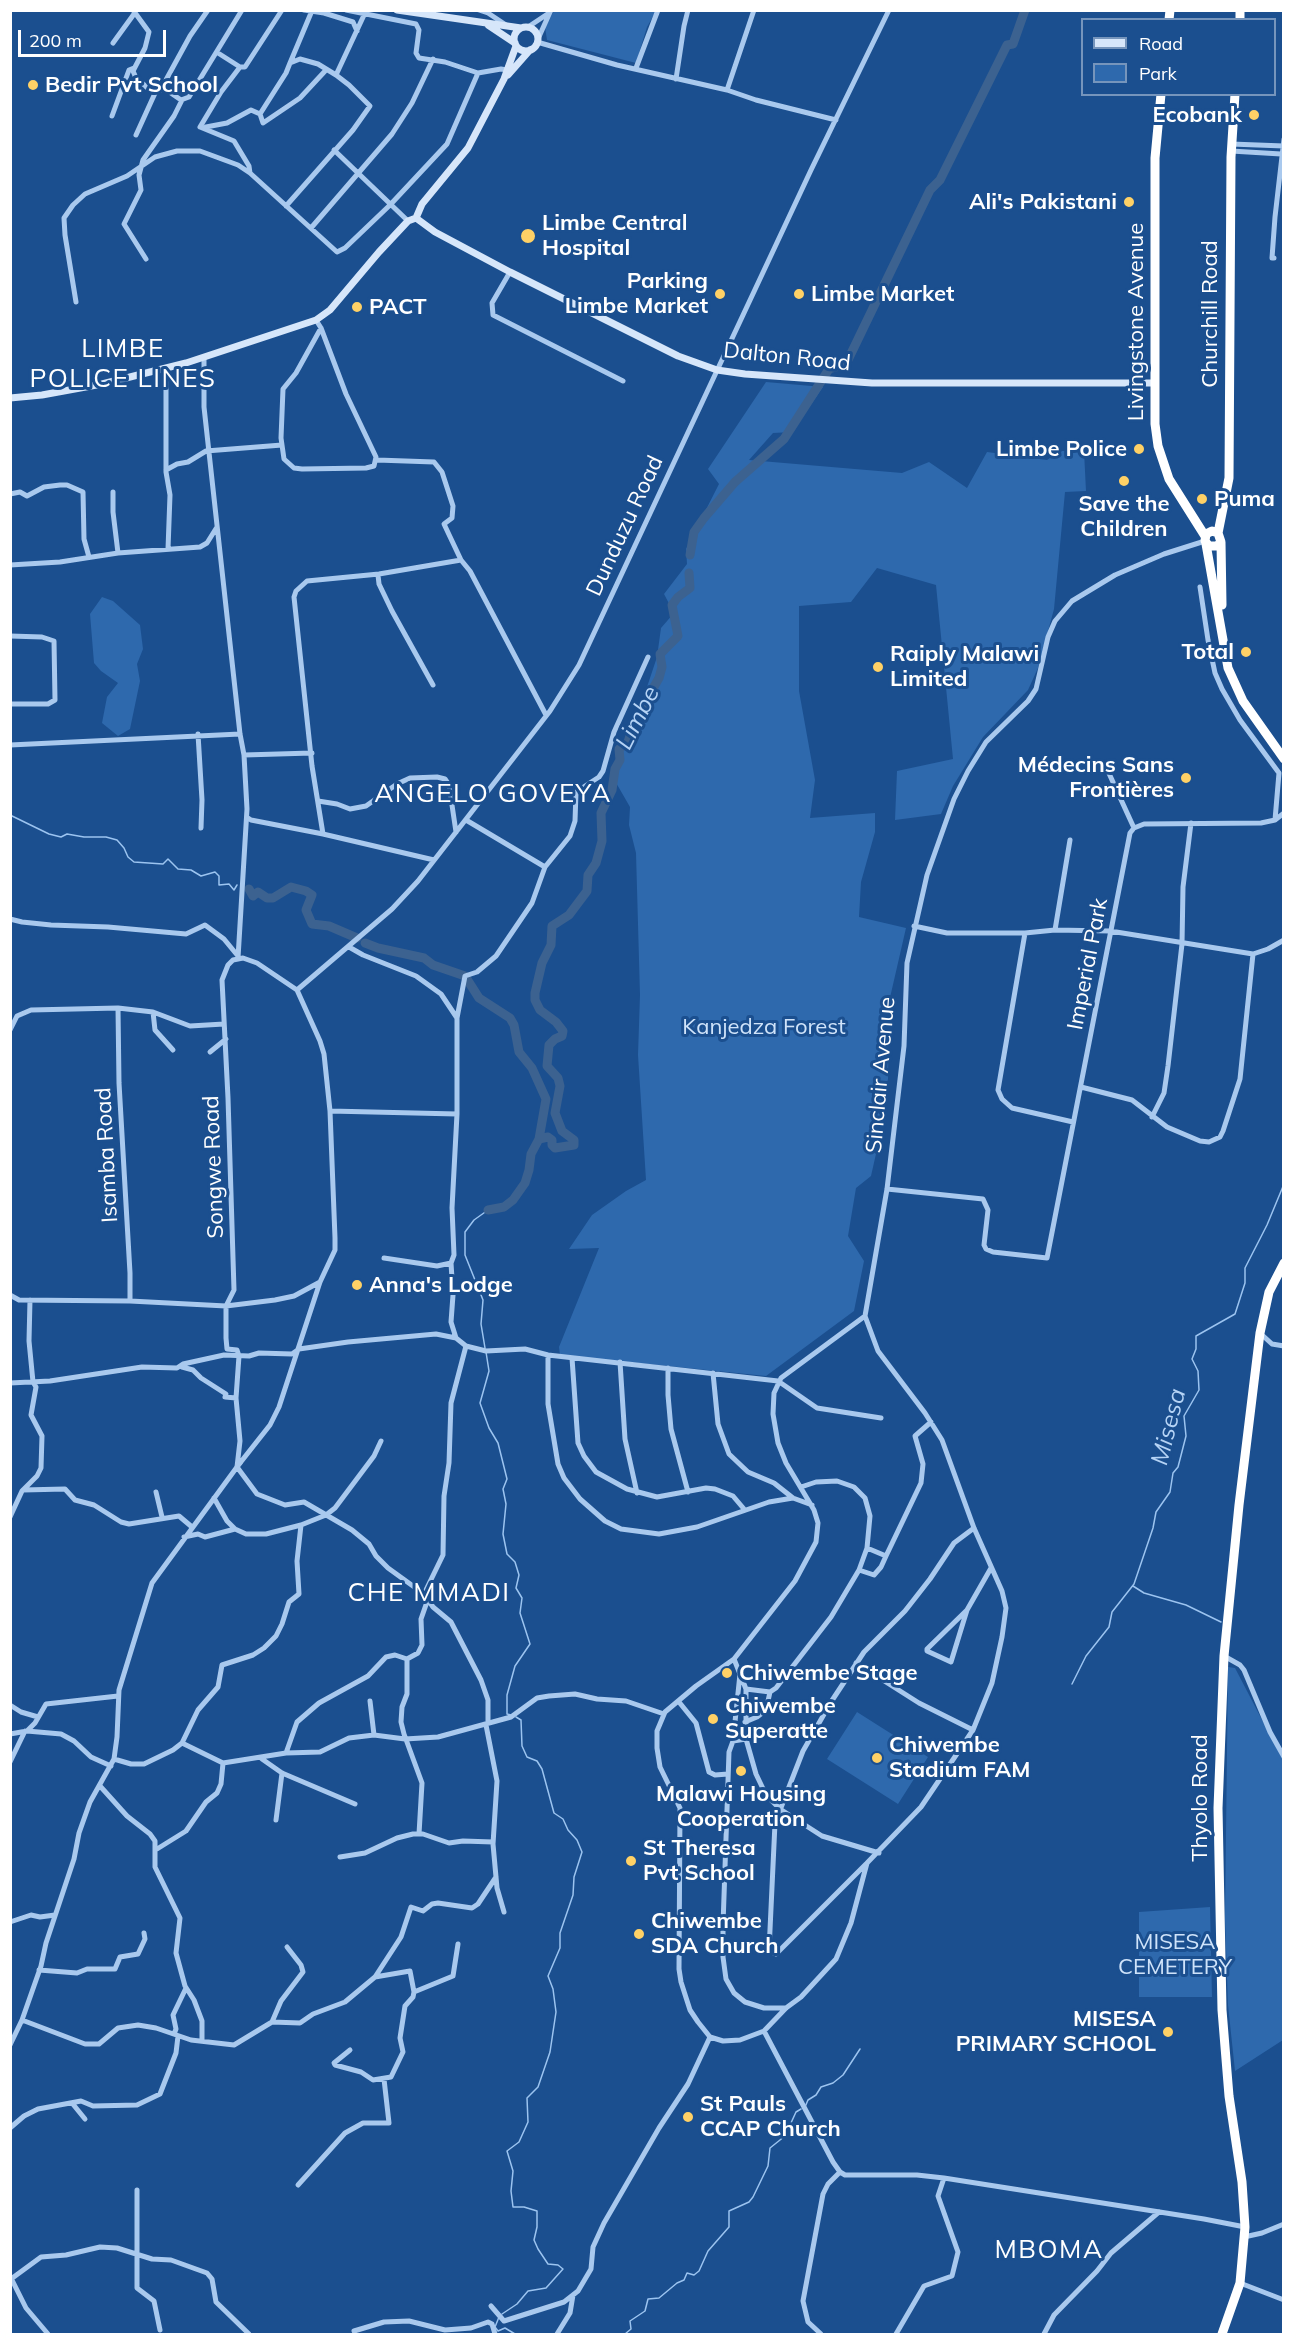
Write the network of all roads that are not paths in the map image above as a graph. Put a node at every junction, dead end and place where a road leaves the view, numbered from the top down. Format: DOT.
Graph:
graph roads {
  1 [pos="208,10"];
  2 [pos="242,10"];
  3 [pos="282,10"];
  4 [pos="304,10"];
  5 [pos="346,10"];
  6 [pos="397,10"];
  7 [pos="479,10"];
  8 [pos="658,10"];
  9 [pos="688,10"];
  10 [pos="754,10"];
  11 [pos="889,10"];
  12 [pos="551,11"];
  13 [pos="134,12"];
  14 [pos="311,13"];
  15 [pos="365,13"];
  16 [pos="486,24"];
  17 [pos="510,27"];
  18 [pos="524,27"];
  19 [pos="357,31"];
  20 [pos="537,41"];
  21 [pos="113,43"];
  22 [pos="515,44"];
  23 [pos="530,50"];
  24 [pos="218,53"];
  25 [pos="433,59"];
  26 [pos="290,63"];
  27 [pos="240,67"];
  28 [pos="134,68"];
  29 [pos="636,68"];
  30 [pos="326,70"];
  31 [pos="507,70"];
  32 [pos="478,73"];
  33 [pos="336,75"];
  34 [pos="504,79"];
  35 [pos="676,79"];
  36 [pos="158,90"];
  37 [pos="727,90"];
  38 [pos="1161,96"];
  39 [pos="1235,96"];
  40 [pos="182,100"];
  41 [pos="260,114"];
  42 [pos="112,116"];
  43 [pos="836,120"];
  44 [pos="204,127"];
  45 [pos="135,135"];
  46 [pos="1283,144"];
  47 [pos="1259,145"];
  48 [pos="1231,148"];
  49 [pos="334,150"];
  50 [pos="1258,153"];
  51 [pos="1282,157"];
  52 [pos="141,167"];
  53 [pos="250,173"];
  54 [pos="358,174"];
  55 [pos="390,205"];
  56 [pos="286,206"];
  57 [pos="416,218"];
  58 [pos="408,222"];
  59 [pos="311,228"];
  60 [pos="1274,258"];
  61 [pos="146,259"];
  62 [pos="510,272"];
  63 [pos="76,302"];
  64 [pos="316,320"];
  65 [pos="321,328"];
  66 [pos="204,357"];
  67 [pos="166,368"];
  68 [pos="717,370"];
  69 [pos="623,381"];
  70 [pos="1155,384"];
  71 [pos="10,398"];
  72 [pos="282,445"];
  73 [pos="209,453"];
  74 [pos="376,460"];
  75 [pos="166,470"];
  76 [pos="113,492"];
  77 [pos="10,494"];
  78 [pos="217,527"];
  79 [pos="1220,537"];
  80 [pos="1206,541"];
  81 [pos="168,549"];
  82 [pos="118,553"];
  83 [pos="89,557"];
  84 [pos="461,560"];
  85 [pos="10,565"];
  86 [pos="378,574"];
  87 [pos="1200,587"];
  88 [pos="10,636"];
  89 [pos="648,657"];
  90 [pos="433,685"];
  91 [pos="10,704"];
  92 [pos="546,715"];
  93 [pos="198,734"];
  94 [pos="240,734"];
  95 [pos="10,745"];
  96 [pos="1284,750"];
  97 [pos="312,753"];
  98 [pos="244,755"];
  99 [pos="1284,759"];
  100 [pos="1107,769"];
  101 [pos="318,801"];
  102 [pos="1284,813"];
  103 [pos="248,818"];
  104 [pos="466,820"];
  105 [pos="1275,820"];
  106 [pos="1191,823"];
  107 [pos="201,828"];
  108 [pos="1134,828"];
  109 [pos="456,832"];
  110 [pos="323,834"];
  111 [pos="1070,840"];
  112 [pos="434,860"];
  113 [pos="545,867"];
  114 [pos="10,919"];
  115 [pos="914,926"];
  116 [pos="1054,930"];
  117 [pos="1110,931"];
  118 [pos="1025,933"];
  119 [pos="1284,940"];
  120 [pos="1182,944"];
  121 [pos="349,947"];
  122 [pos="1253,954"];
  123 [pos="238,958"];
  124 [pos="297,990"];
  125 [pos="118,1008"];
  126 [pos="153,1012"];
  127 [pos="457,1018"];
  128 [pos="224,1024"];
  129 [pos="10,1030"];
  130 [pos="226,1039"];
  131 [pos="173,1050"];
  132 [pos="210,1052"];
  133 [pos="1081,1088"];
  134 [pos="330,1111"];
  135 [pos="457,1114"];
  136 [pos="1152,1117"];
  137 [pos="1073,1122"];
  138 [pos="887,1189"];
  139 [pos="384,1258"];
  140 [pos="451,1263"];
  141 [pos="1284,1263"];
  142 [pos="320,1282"];
  143 [pos="10,1295"];
  144 [pos="30,1300"];
  145 [pos="130,1301"];
  146 [pos="226,1306"];
  147 [pos="865,1316"];
  148 [pos="1260,1333"];
  149 [pos="456,1338"];
  150 [pos="466,1346"];
  151 [pos="1284,1346"];
  152 [pos="299,1349"];
  153 [pos="548,1355"];
  154 [pos="238,1356"];
  155 [pos="572,1358"];
  156 [pos="620,1362"];
  157 [pos="177,1368"];
  158 [pos="668,1368"];
  159 [pos="713,1372"];
  160 [pos="778,1381"];
  161 [pos="33,1382"];
  162 [pos="10,1383"];
  163 [pos="236,1398"];
  164 [pos="881,1418"];
  165 [pos="931,1422"];
  166 [pos="381,1441"];
  167 [pos="238,1466"];
  168 [pos="801,1487"];
  169 [pos="22,1491"];
  170 [pos="156,1492"];
  171 [pos="688,1492"];
  172 [pos="637,1493"];
  173 [pos="214,1498"];
  174 [pos="792,1498"];
  175 [pos="812,1505"];
  176 [pos="744,1509"];
  177 [pos="326,1515"];
  178 [pos="10,1517"];
  179 [pos="162,1517"];
  180 [pos="300,1525"];
  181 [pos="192,1527"];
  182 [pos="974,1528"];
  183 [pos="235,1529"];
  184 [pos="184,1538"];
  185 [pos="867,1548"];
  186 [pos="886,1556"];
  187 [pos="991,1568"];
  188 [pos="859,1570"];
  189 [pos="426,1597"];
  190 [pos="968,1610"];
  191 [pos="1224,1656"];
  192 [pos="407,1659"];
  193 [pos="734,1659"];
  194 [pos="856,1664"];
  195 [pos="740,1673"];
  196 [pos="746,1689"];
  197 [pos="770,1692"];
  198 [pos="118,1696"];
  199 [pos="370,1701"];
  200 [pos="679,1702"];
  201 [pos="10,1705"];
  202 [pos="664,1714"];
  203 [pos="38,1717"];
  204 [pos="745,1722"];
  205 [pos="487,1724"];
  206 [pos="973,1730"];
  207 [pos="26,1731"];
  208 [pos="10,1734"];
  209 [pos="375,1735"];
  210 [pos="405,1738"];
  211 [pos="746,1739"];
  212 [pos="733,1741"];
  213 [pos="182,1743"];
  214 [pos="286,1753"];
  215 [pos="1284,1757"];
  216 [pos="114,1759"];
  217 [pos="262,1759"];
  218 [pos="10,1762"];
  219 [pos="223,1763"];
  220 [pos="111,1766"];
  221 [pos="282,1773"];
  222 [pos="728,1774"];
  223 [pos="100,1786"];
  224 [pos="355,1804"];
  225 [pos="780,1809"];
  226 [pos="276,1820"];
  227 [pos="419,1834"];
  228 [pos="493,1842"];
  229 [pos="157,1849"];
  230 [pos="879,1853"];
  231 [pos="340,1857"];
  232 [pos="867,1863"];
  233 [pos="496,1877"];
  234 [pos="504,1912"];
  235 [pos="55,1915"];
  236 [pos="10,1922"];
  237 [pos="144,1933"];
  238 [pos="458,1944"];
  239 [pos="287,1947"];
  240 [pos="39,1970"];
  241 [pos="375,1977"];
  242 [pos="186,1988"];
  243 [pos="414,1992"];
  244 [pos="786,2008"];
  245 [pos="22,2020"];
  246 [pos="272,2022"];
  247 [pos="764,2031"];
  248 [pos="176,2035"];
  249 [pos="710,2037"];
  250 [pos="202,2041"];
  251 [pos="10,2044"];
  252 [pos="350,2050"];
  253 [pos="384,2079"];
  254 [pos="72,2103"];
  255 [pos="85,2119"];
  256 [pos="10,2128"];
  257 [pos="840,2172"];
  258 [pos="944,2178"];
  259 [pos="298,2184"];
  260 [pos="137,2190"];
  261 [pos="1159,2212"];
  262 [pos="1284,2224"];
  263 [pos="1244,2232"];
  264 [pos="138,2256"];
  265 [pos="11,2277"];
  266 [pos="1240,2283"];
  267 [pos="573,2294"];
  268 [pos="1284,2300"];
  269 [pos="491,2306"];
  270 [pos="160,2330"];
  271 [pos="354,2331"];
  272 [pos="48,2334"];
  273 [pos="249,2334"];
  274 [pos="495,2334"];
  275 [pos="557,2334"];
  276 [pos="821,2334"];
  277 [pos="896,2334"];
  278 [pos="1044,2334"];
  279 [pos="1222,2334"];
  1 -- 36 [label="street"];
  2 -- 24 [label="street"];
  3 -- 27 [label="street"];
  4 -- 14 [label="street"];
  5 -- 15 [label="street"];
  6 -- 16 [label="main road"];
  7 -- 17 [label="street"];
  8 -- 29 [label="street"];
  9 -- 35 [label="street"];
  10 -- 37 [label="street"];
  11 -- 43 [label="street, Dunduzu Road"];
  12 -- 18 [label="street"];
  12 -- 20 [label="street"];
  13 -- 21 [label="street"];
  13 -- 28 [label="street"];
  14 -- 19 [label="street"];
  14 -- 26 [label="street"];
  15 -- 19 [label="street"];
  15 -- 25 [label="street"];
  16 -- 17 [label="main road"];
  16 -- 22 [label="main road"];
  17 -- 18 [label="main road"];
  18 -- 20 [label="main road"];
  18 -- 22 [label="main road"];
  19 -- 33 [label="street"];
  20 -- 23 [label="main road"];
  20 -- 29 [label="street"];
  22 -- 23 [label="main road"];
  22 -- 31 [label="main road"];
  23 -- 34 [label="main road"];
  24 -- 27 [label="street"];
  24 -- 40 [label="street"];
  25 -- 32 [label="street"];
  25 -- 54 [label="street"];
  26 -- 30 [label="street"];
  26 -- 41 [label="street"];
  27 -- 44 [label="street"];
  28 -- 36 [label="street"];
  28 -- 42 [label="street"];
  29 -- 35 [label="street"];
  30 -- 33 [label="street"];
  30 -- 41 [label="street"];
  31 -- 32 [label="street"];
  31 -- 34 [label="main road"];
  32 -- 55 [label="street"];
  33 -- 49 [label="street"];
  34 -- 57 [label="main road"];
  35 -- 37 [label="street"];
  36 -- 40 [label="street"];
  36 -- 45 [label="street"];
  37 -- 43 [label="street"];
  38 -- 70 [label="highway, Livingstone Avenue"];
  39 -- 48 [label="highway, Churchill Road"];
  40 -- 52 [label="street"];
  41 -- 44 [label="street"];
  43 -- 68 [label="street, Dunduzu Road"];
  44 -- 53 [label="street"];
  46 -- 47 [label="street"];
  46 -- 51 [label="street"];
  47 -- 48 [label="street"];
  47 -- 50 [label="street"];
  48 -- 50 [label="street"];
  48 -- 79 [label="highway, Churchill Road"];
  49 -- 54 [label="street"];
  49 -- 56 [label="street"];
  50 -- 51 [label="street"];
  51 -- 60 [label="street"];
  52 -- 53 [label="street"];
  52 -- 61 [label="street"];
  52 -- 63 [label="street"];
  53 -- 56 [label="street"];
  54 -- 55 [label="street"];
  54 -- 59 [label="street"];
  55 -- 58 [label="street"];
  55 -- 59 [label="street"];
  56 -- 59 [label="street"];
  57 -- 58 [label="main road"];
  57 -- 62 [label="main road, Dalton Road"];
  58 -- 64 [label="main road"];
  62 -- 68 [label="main road, Dalton Road"];
  62 -- 69 [label="street"];
  64 -- 65 [label="street"];
  64 -- 66 [label="main road"];
  65 -- 72 [label="street"];
  65 -- 74 [label="street"];
  66 -- 67 [label="main road"];
  66 -- 73 [label="street"];
  67 -- 71 [label="main road"];
  67 -- 75 [label="street"];
  68 -- 70 [label="main road, Dalton Road"];
  68 -- 92 [label="street, Dunduzu Road"];
  70 -- 80 [label="highway, Livingstone Avenue"];
  72 -- 73 [label="street"];
  72 -- 74 [label="street"];
  73 -- 75 [label="street"];
  73 -- 78 [label="street"];
  74 -- 84 [label="street"];
  75 -- 81 [label="street"];
  76 -- 82 [label="street"];
  77 -- 83 [label="street"];
  78 -- 81 [label="street"];
  78 -- 94 [label="street"];
  79 -- 80 [label="highway"];
  79 -- 80 [label="highway"];
  79 -- 96 [label="highway, Churchill Road"];
  80 -- 99 [label="highway"];
  80 -- 115 [label="street, Sinclair Avenue"];
  81 -- 82 [label="street"];
  82 -- 83 [label="street"];
  83 -- 85 [label="street"];
  84 -- 86 [label="street"];
  84 -- 92 [label="street"];
  86 -- 90 [label="street"];
  86 -- 97 [label="street"];
  87 -- 105 [label="street"];
  88 -- 91 [label="street"];
  89 -- 113 [label="street"];
  92 -- 104 [label="street, Dunduzu Road"];
  93 -- 94 [label="street"];
  93 -- 95 [label="street"];
  93 -- 107 [label="street"];
  94 -- 98 [label="street"];
  97 -- 98 [label="street"];
  97 -- 101 [label="street"];
  98 -- 103 [label="street"];
  100 -- 108 [label="street"];
  101 -- 109 [label="street"];
  101 -- 110 [label="street"];
  102 -- 105 [label="street"];
  103 -- 110 [label="street"];
  103 -- 123 [label="street"];
  104 -- 109 [label="street, Dunduzu Road"];
  104 -- 113 [label="street"];
  105 -- 106 [label="street"];
  106 -- 108 [label="street"];
  106 -- 120 [label="street"];
  108 -- 117 [label="street, Imperial Park"];
  109 -- 112 [label="street, Dunduzu Road"];
  110 -- 112 [label="street"];
  111 -- 116 [label="street"];
  112 -- 121 [label="street, Dunduzu Road"];
  113 -- 127 [label="street"];
  114 -- 123 [label="street"];
  115 -- 118 [label="street"];
  115 -- 138 [label="street, Sinclair Avenue"];
  116 -- 117 [label="street"];
  116 -- 118 [label="street"];
  117 -- 120 [label="street"];
  117 -- 133 [label="street, Imperial Park"];
  118 -- 137 [label="street"];
  119 -- 122 [label="street"];
  120 -- 122 [label="street"];
  120 -- 136 [label="street"];
  121 -- 124 [label="street, Dunduzu Road"];
  121 -- 127 [label="street"];
  122 -- 136 [label="street"];
  123 -- 124 [label="street"];
  123 -- 128 [label="street, Songwe Road"];
  124 -- 134 [label="street"];
  125 -- 126 [label="street"];
  125 -- 129 [label="street"];
  125 -- 145 [label="street, Isamba Road"];
  126 -- 128 [label="street"];
  126 -- 131 [label="street"];
  127 -- 135 [label="street"];
  128 -- 130 [label="street, Songwe Road"];
  130 -- 132 [label="street"];
  130 -- 146 [label="street, Songwe Road"];
  133 -- 136 [label="street"];
  133 -- 137 [label="street, Imperial Park"];
  134 -- 135 [label="street"];
  134 -- 142 [label="street"];
  135 -- 140 [label="street"];
  137 -- 138 [label="street, Imperial Park"];
  138 -- 147 [label="street, Sinclair Avenue"];
  139 -- 140 [label="street"];
  140 -- 149 [label="street"];
  141 -- 148 [label="highway, Thyolo Road"];
  142 -- 146 [label="street"];
  142 -- 152 [label="street"];
  143 -- 144 [label="street"];
  144 -- 145 [label="street"];
  144 -- 161 [label="street"];
  145 -- 146 [label="street"];
  146 -- 154 [label="street, Songwe Road"];
  147 -- 160 [label="street"];
  147 -- 165 [label="street"];
  148 -- 151 [label="street"];
  148 -- 191 [label="highway, Thyolo Road"];
  149 -- 150 [label="street"];
  149 -- 152 [label="street"];
  150 -- 153 [label="street"];
  150 -- 189 [label="street"];
  152 -- 154 [label="street"];
  152 -- 167 [label="street"];
  153 -- 155 [label="street"];
  153 -- 176 [label="street"];
  154 -- 157 [label="street"];
  154 -- 163 [label="street"];
  155 -- 156 [label="street"];
  155 -- 172 [label="street"];
  156 -- 158 [label="street"];
  156 -- 172 [label="street"];
  157 -- 161 [label="street"];
  157 -- 163 [label="street"];
  158 -- 159 [label="street"];
  158 -- 171 [label="street"];
  159 -- 160 [label="street"];
  159 -- 174 [label="street"];
  160 -- 164 [label="street"];
  160 -- 168 [label="street"];
  161 -- 162 [label="street"];
  161 -- 169 [label="street"];
  163 -- 167 [label="street"];
  165 -- 182 [label="street"];
  165 -- 186 [label="street"];
  166 -- 177 [label="street"];
  167 -- 173 [label="street"];
  167 -- 177 [label="street"];
  168 -- 175 [label="street"];
  168 -- 185 [label="street"];
  169 -- 178 [label="street"];
  169 -- 179 [label="street"];
  170 -- 179 [label="street"];
  171 -- 172 [label="street"];
  171 -- 176 [label="street"];
  173 -- 181 [label="street"];
  173 -- 183 [label="street"];
  174 -- 175 [label="street"];
  174 -- 176 [label="street"];
  175 -- 193 [label="street"];
  177 -- 180 [label="street"];
  177 -- 189 [label="street"];
  179 -- 181 [label="street"];
  180 -- 183 [label="street"];
  180 -- 213 [label="street"];
  181 -- 184 [label="street"];
  182 -- 187 [label="street"];
  182 -- 194 [label="street"];
  183 -- 184 [label="street"];
  184 -- 198 [label="street"];
  185 -- 186 [label="street"];
  185 -- 188 [label="street"];
  186 -- 188 [label="street"];
  187 -- 190 [label="street"];
  187 -- 206 [label="street"];
  188 -- 197 [label="street"];
  189 -- 192 [label="street"];
  189 -- 205 [label="street"];
  190 -- 190 [label="street"];
  191 -- 215 [label="street"];
  191 -- 263 [label="highway, Thyolo Road"];
  192 -- 210 [label="street"];
  192 -- 214 [label="street"];
  193 -- 195 [label="street"];
  193 -- 200 [label="street"];
  194 -- 206 [label="street"];
  194 -- 225 [label="street"];
  195 -- 196 [label="street"];
  195 -- 212 [label="street"];
  196 -- 197 [label="street"];
  196 -- 204 [label="street"];
  197 -- 204 [label="street"];
  198 -- 203 [label="street"];
  198 -- 216 [label="street"];
  199 -- 209 [label="street"];
  200 -- 202 [label="street"];
  200 -- 222 [label="street"];
  201 -- 203 [label="street"];
  202 -- 205 [label="street"];
  202 -- 249 [label="street"];
  203 -- 207 [label="street"];
  204 -- 211 [label="street"];
  205 -- 210 [label="street"];
  205 -- 228 [label="street"];
  206 -- 230 [label="street"];
  207 -- 208 [label="street"];
  207 -- 218 [label="street"];
  207 -- 220 [label="street"];
  209 -- 210 [label="street"];
  209 -- 214 [label="street"];
  210 -- 227 [label="street"];
  211 -- 212 [label="street"];
  211 -- 225 [label="street"];
  212 -- 222 [label="street"];
  213 -- 216 [label="street"];
  213 -- 219 [label="street"];
  214 -- 217 [label="street"];
  216 -- 220 [label="street"];
  217 -- 219 [label="street"];
  217 -- 221 [label="street"];
  219 -- 229 [label="street"];
  220 -- 223 [label="street"];
  221 -- 224 [label="street"];
  221 -- 226 [label="street"];
  222 -- 244 [label="street"];
  223 -- 229 [label="street"];
  223 -- 235 [label="street"];
  225 -- 230 [label="street"];
  225 -- 232 [label="street"];
  227 -- 228 [label="street"];
  227 -- 231 [label="street"];
  228 -- 233 [label="street"];
  229 -- 242 [label="street"];
  230 -- 232 [label="street"];
  232 -- 244 [label="street"];
  233 -- 234 [label="street"];
  233 -- 241 [label="street"];
  235 -- 236 [label="street"];
  235 -- 240 [label="street"];
  237 -- 240 [label="street"];
  238 -- 243 [label="street"];
  239 -- 246 [label="street"];
  240 -- 245 [label="street"];
  241 -- 243 [label="street"];
  241 -- 246 [label="street"];
  242 -- 248 [label="street"];
  242 -- 250 [label="street"];
  243 -- 253 [label="street"];
  244 -- 247 [label="street"];
  245 -- 248 [label="street"];
  245 -- 251 [label="street"];
  246 -- 250 [label="street"];
  247 -- 249 [label="street"];
  247 -- 257 [label="street"];
  248 -- 250 [label="street"];
  248 -- 254 [label="street"];
  249 -- 267 [label="street"];
  252 -- 253 [label="street"];
  253 -- 259 [label="street"];
  254 -- 255 [label="street"];
  254 -- 256 [label="street"];
  257 -- 258 [label="street"];
  257 -- 276 [label="street"];
  258 -- 261 [label="street"];
  258 -- 277 [label="street"];
  260 -- 264 [label="street"];
  261 -- 263 [label="street"];
  261 -- 278 [label="street"];
  262 -- 263 [label="street"];
  263 -- 266 [label="highway, Thyolo Road"];
  264 -- 265 [label="street"];
  264 -- 270 [label="street"];
  264 -- 273 [label="street"];
  265 -- 272 [label="street"];
  266 -- 268 [label="street"];
  266 -- 279 [label="highway, Thyolo Road"];
  267 -- 269 [label="street"];
  267 -- 275 [label="street"];
  271 -- 274 [label="street"];
}
